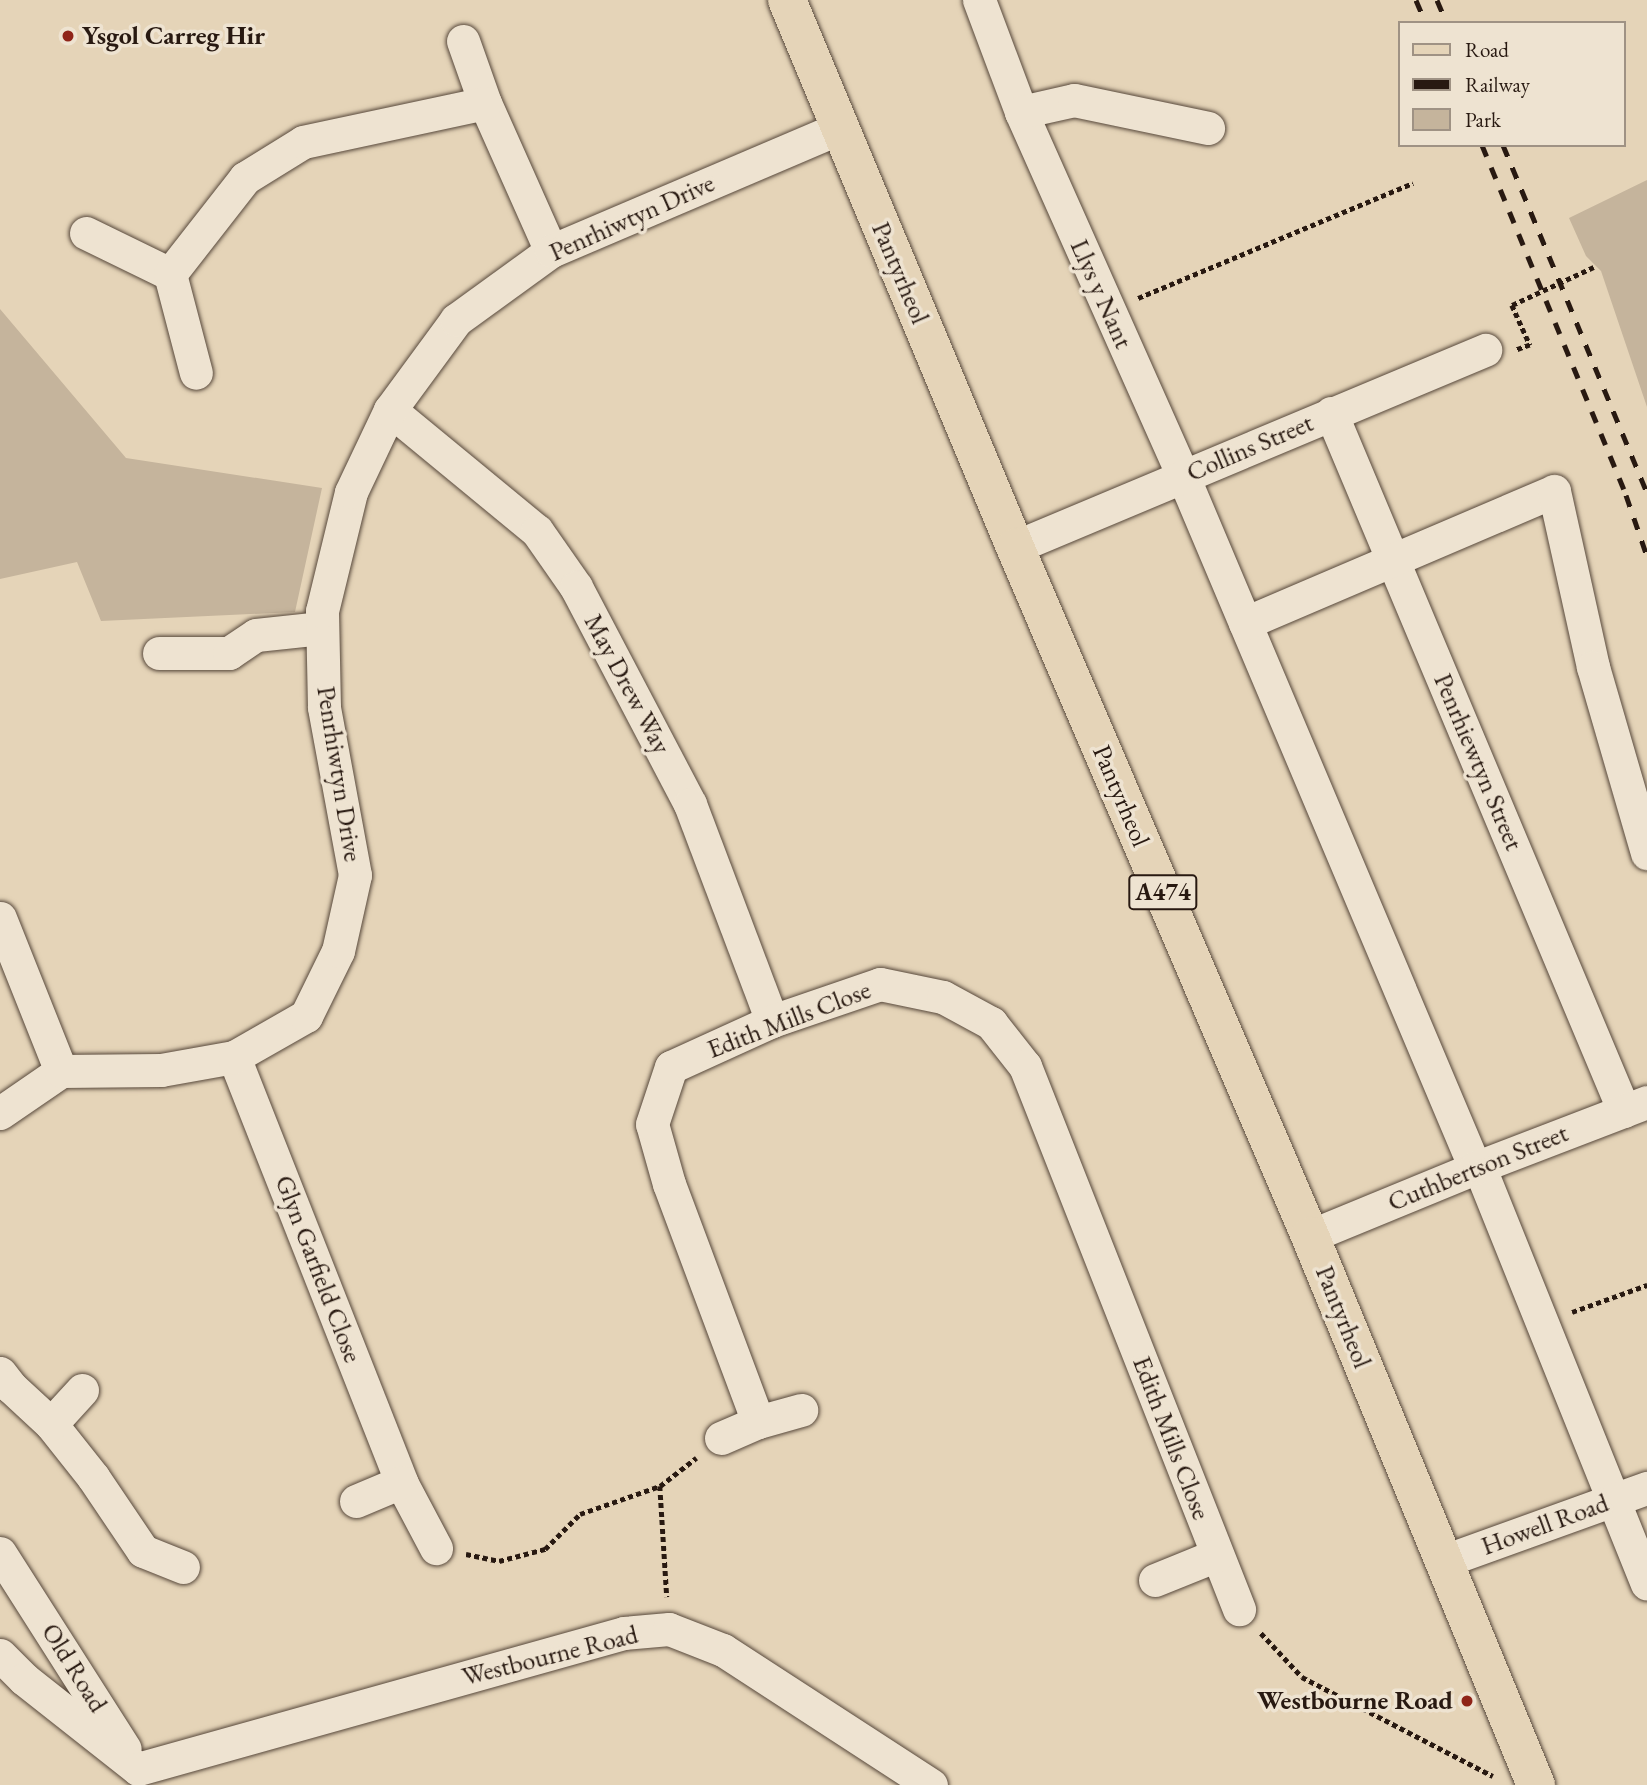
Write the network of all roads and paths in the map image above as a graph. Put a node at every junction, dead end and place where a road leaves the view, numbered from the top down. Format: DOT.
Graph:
graph roads {
  1 [pos="787,0"];
  2 [pos="979,0"];
  3 [pos="463,41"];
  4 [pos="485,103"];
  5 [pos="1021,111"];
  6 [pos="840,128"];
  7 [pos="1208,128"];
  8 [pos="1413,183"];
  9 [pos="86,233"];
  10 [pos="551,251"];
  11 [pos="1594,267"];
  12 [pos="170,274"];
  13 [pos="1512,305"];
  14 [pos="1108,310"];
  15 [pos="1485,350"];
  16 [pos="196,373"];
  17 [pos="390,410"];
  18 [pos="1331,413"];
  19 [pos="1183,476"];
  20 [pos="1015,547"];
  21 [pos="1393,561"];
  22 [pos="1245,622"];
  23 [pos="323,628"];
  24 [pos="159,653"];
  25 [pos="1647,853"];
  26 [pos="0,918"];
  27 [pos="772,1021"];
  28 [pos="234,1057"];
  29 [pos="61,1071"];
  30 [pos="1636,1106"];
  31 [pos="0,1113"];
  32 [pos="1477,1167"];
  33 [pos="1310,1236"];
  34 [pos="1647,1285"];
  35 [pos="1541,1323"];
  36 [pos="0,1373"];
  37 [pos="82,1390"];
  38 [pos="801,1410"];
  39 [pos="758,1422"];
  40 [pos="51,1424"];
  41 [pos="721,1438"];
  42 [pos="401,1482"];
  43 [pos="660,1486"];
  44 [pos="1647,1488"];
  45 [pos="356,1501"];
  46 [pos="1612,1501"];
  47 [pos="436,1548"];
  48 [pos="0,1553"];
  49 [pos="1217,1555"];
  50 [pos="1444,1561"];
  51 [pos="183,1567"];
  52 [pos="1155,1580"];
  53 [pos="1647,1584"];
  54 [pos="1240,1609"];
  55 [pos="669,1629"];
  56 [pos="0,1655"];
  57 [pos="141,1777"];
  58 [pos="1498,1779"];
  59 [pos="930,1785"];
  60 [pos="1536,1785"];
  1 -- 6 [label="main road, Pantyrheol / A474"];
  2 -- 5 [label="street, Llys y Nant"];
  3 -- 4 [label="street"];
  4 -- 10 [label="street"];
  4 -- 12 [label="street"];
  5 -- 7 [label="street"];
  5 -- 14 [label="street, Llys y Nant"];
  6 -- 10 [label="street, Penrhiwtyn Drive"];
  6 -- 20 [label="main road, Pantyrheol / A474"];
  8 -- 14 [label="path"];
  9 -- 12 [label="street"];
  10 -- 17 [label="street, Penrhiwtyn Drive"];
  11 -- 13 [label="path, bridge"];
  12 -- 16 [label="street"];
  14 -- 19 [label="street, Llys y Nant"];
  15 -- 18 [label="street, Collins Street"];
  17 -- 23 [label="street, Penrhiwtyn Drive"];
  17 -- 27 [label="street, May Drew Way"];
  18 -- 19 [label="street, Collins Street"];
  18 -- 21 [label="street, Penrhiewtyn Street"];
  19 -- 20 [label="street, Collins Street"];
  19 -- 22 [label="street, Llys y Nant"];
  20 -- 33 [label="main road, Pantyrheol / A474"];
  21 -- 22 [label="street"];
  21 -- 25 [label="street"];
  21 -- 30 [label="street, Penrhiewtyn Street"];
  22 -- 32 [label="street, Llys y Nant"];
  23 -- 24 [label="street"];
  23 -- 28 [label="street, Penrhiwtyn Drive"];
  26 -- 29 [label="street"];
  27 -- 39 [label="street, Edith Mills Close"];
  27 -- 49 [label="street, Edith Mills Close"];
  28 -- 29 [label="street, Penrhiwtyn Drive"];
  28 -- 42 [label="street, Glyn Garfield Close"];
  29 -- 31 [label="street"];
  30 -- 32 [label="street, Cuthbertson Street"];
  32 -- 33 [label="street, Cuthbertson Street"];
  32 -- 35 [label="street, Llys y Nant"];
  33 -- 50 [label="main road, Pantyrheol / A474"];
  34 -- 35 [label="path"];
  35 -- 46 [label="street, Llys y Nant"];
  36 -- 40 [label="street"];
  37 -- 40 [label="street"];
  38 -- 39 [label="street"];
  39 -- 41 [label="street"];
  40 -- 51 [label="street"];
  41 -- 43 [label="path"];
  42 -- 45 [label="street"];
  42 -- 47 [label="street, Glyn Garfield Close"];
  43 -- 47 [label="path"];
  43 -- 55 [label="path"];
  44 -- 46 [label="street, Howell Road"];
  46 -- 50 [label="street, Howell Road"];
  46 -- 53 [label="street, Llys y Nant"];
  48 -- 57 [label="street, Old Road"];
  49 -- 52 [label="street"];
  49 -- 54 [label="street, Edith Mills Close"];
  50 -- 60 [label="main road, Pantyrheol / A474"];
  54 -- 58 [label="path"];
  55 -- 57 [label="street, Westbourne Road"];
  55 -- 59 [label="street, Westbourne Road"];
  56 -- 57 [label="street"];
}
